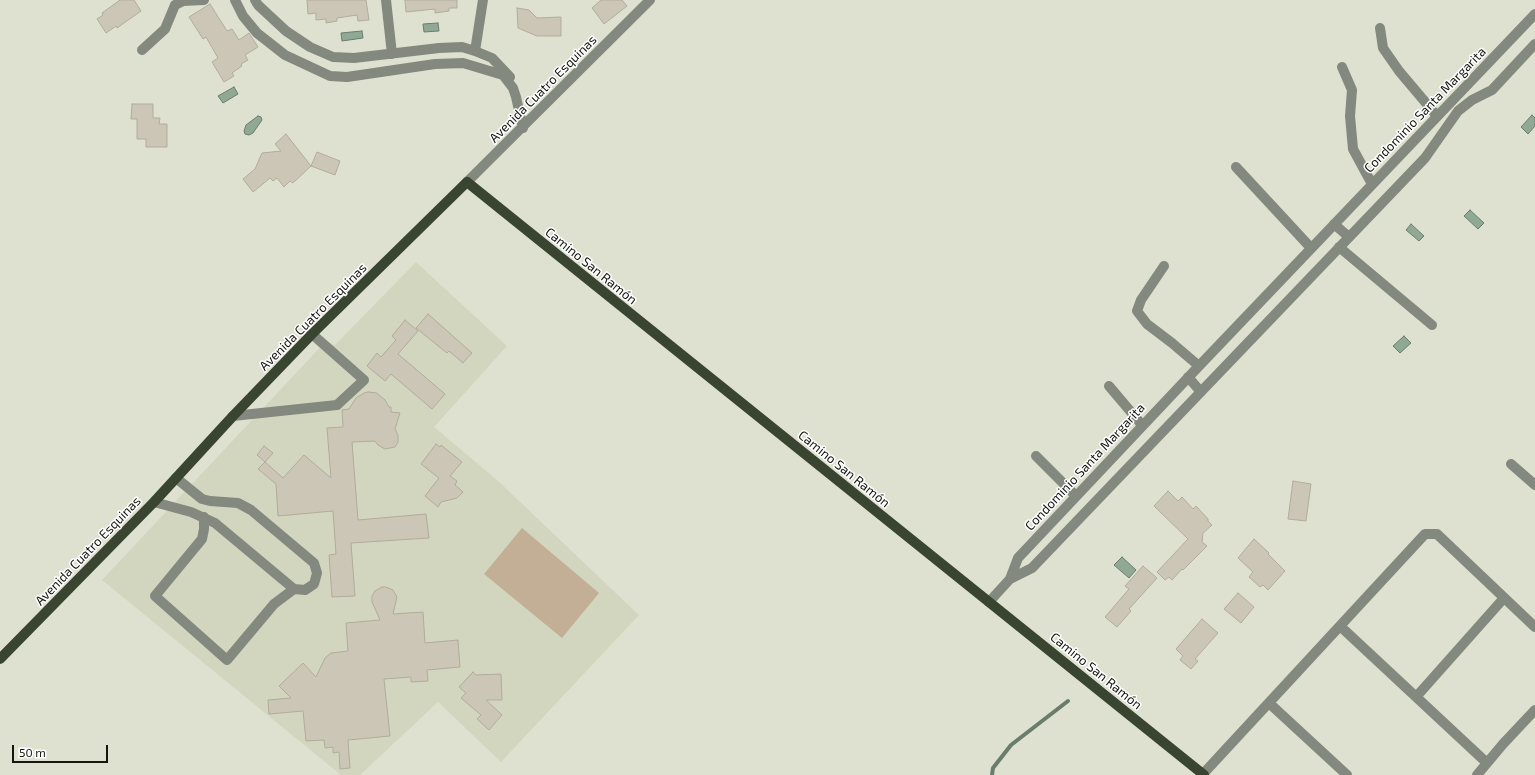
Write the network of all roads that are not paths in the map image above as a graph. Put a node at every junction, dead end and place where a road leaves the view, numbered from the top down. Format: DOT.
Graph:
graph roads {
  1 [pos="204,0"];
  2 [pos="235,0"];
  3 [pos="255,0"];
  4 [pos="386,0"];
  5 [pos="483,0"];
  6 [pos="650,0"];
  7 [pos="1535,14"];
  8 [pos="1380,28"];
  9 [pos="1535,44"];
  10 [pos="142,50"];
  11 [pos="475,51"];
  12 [pos="392,54"];
  13 [pos="1342,67"];
  14 [pos="1437,116"];
  15 [pos="525,126"];
  16 [pos="1236,167"];
  17 [pos="467,182"];
  18 [pos="1372,184"];
  19 [pos="1334,224"];
  20 [pos="1349,237"];
  21 [pos="1339,247"];
  22 [pos="1311,248"];
  23 [pos="1164,266"];
  24 [pos="1432,325"];
  25 [pos="312,334"];
  26 [pos="1198,366"];
  27 [pos="1188,378"];
  28 [pos="1109,386"];
  29 [pos="1201,392"];
  30 [pos="233,416"];
  31 [pos="1142,425"];
  32 [pos="1036,456"];
  33 [pos="1512,464"];
  34 [pos="176,478"];
  35 [pos="1535,485"];
  36 [pos="1076,496"];
  37 [pos="154,502"];
  38 [pos="204,517"];
  39 [pos="1010,579"];
  40 [pos="294,589"];
  41 [pos="1504,598"];
  42 [pos="989,602"];
  43 [pos="1340,626"];
  44 [pos="1535,627"];
  45 [pos="0,659"];
  46 [pos="1416,697"];
  47 [pos="1269,704"];
  48 [pos="1535,710"];
  49 [pos="1487,763"];
  50 [pos="1204,775"];
  51 [pos="1347,775"];
  52 [pos="1477,775"];
  1 -- 10 [label="street"];
  2 -- 15 [label="street"];
  3 -- 12 [label="street"];
  4 -- 12 [label="street"];
  5 -- 11 [label="street"];
  6 -- 15 [label="street, Avenida Cuatro Esquinas"];
  7 -- 14 [label="street, Condominio Santa Margarita"];
  8 -- 14 [label="street"];
  9 -- 20 [label="street, Condominio Santa Margarita"];
  11 -- 12 [label="street"];
  11 -- 15 [label="street"];
  13 -- 18 [label="street"];
  14 -- 18 [label="street, Condominio Santa Margarita"];
  15 -- 17 [label="street, Avenida Cuatro Esquinas"];
  16 -- 22 [label="street"];
  17 -- 25 [label="main road, Avenida Cuatro Esquinas"];
  17 -- 42 [label="main road, Camino San Ramón"];
  18 -- 19 [label="street, Condominio Santa Margarita"];
  19 -- 20 [label="street"];
  19 -- 22 [label="street, Condominio Santa Margarita"];
  20 -- 21 [label="street, Condominio Santa Margarita"];
  21 -- 24 [label="street"];
  21 -- 29 [label="street, Condominio Santa Margarita"];
  22 -- 26 [label="street, Condominio Santa Margarita"];
  23 -- 26 [label="street"];
  25 -- 30 [label="main road, Avenida Cuatro Esquinas"];
  25 -- 30 [label="street"];
  26 -- 27 [label="street, Condominio Santa Margarita"];
  27 -- 29 [label="street"];
  27 -- 31 [label="street, Condominio Santa Margarita"];
  28 -- 31 [label="street"];
  29 -- 39 [label="street, Condominio Santa Margarita"];
  30 -- 34 [label="main road, Avenida Cuatro Esquinas"];
  31 -- 36 [label="street, Condominio Santa Margarita"];
  32 -- 36 [label="street"];
  33 -- 35 [label="street"];
  34 -- 37 [label="main road, Avenida Cuatro Esquinas"];
  34 -- 40 [label="street"];
  36 -- 39 [label="street, Condominio Santa Margarita"];
  37 -- 38 [label="street"];
  37 -- 45 [label="main road, Avenida Cuatro Esquinas"];
  38 -- 40 [label="street"];
  38 -- 40 [label="street"];
  39 -- 42 [label="street, Condominio Santa Margarita"];
  41 -- 43 [label="street"];
  41 -- 44 [label="street"];
  41 -- 46 [label="street"];
  42 -- 50 [label="main road, Camino San Ramón"];
  43 -- 46 [label="street"];
  43 -- 47 [label="street"];
  46 -- 49 [label="street"];
  47 -- 50 [label="street"];
  47 -- 51 [label="street"];
  48 -- 49 [label="street"];
  49 -- 52 [label="street"];
}
